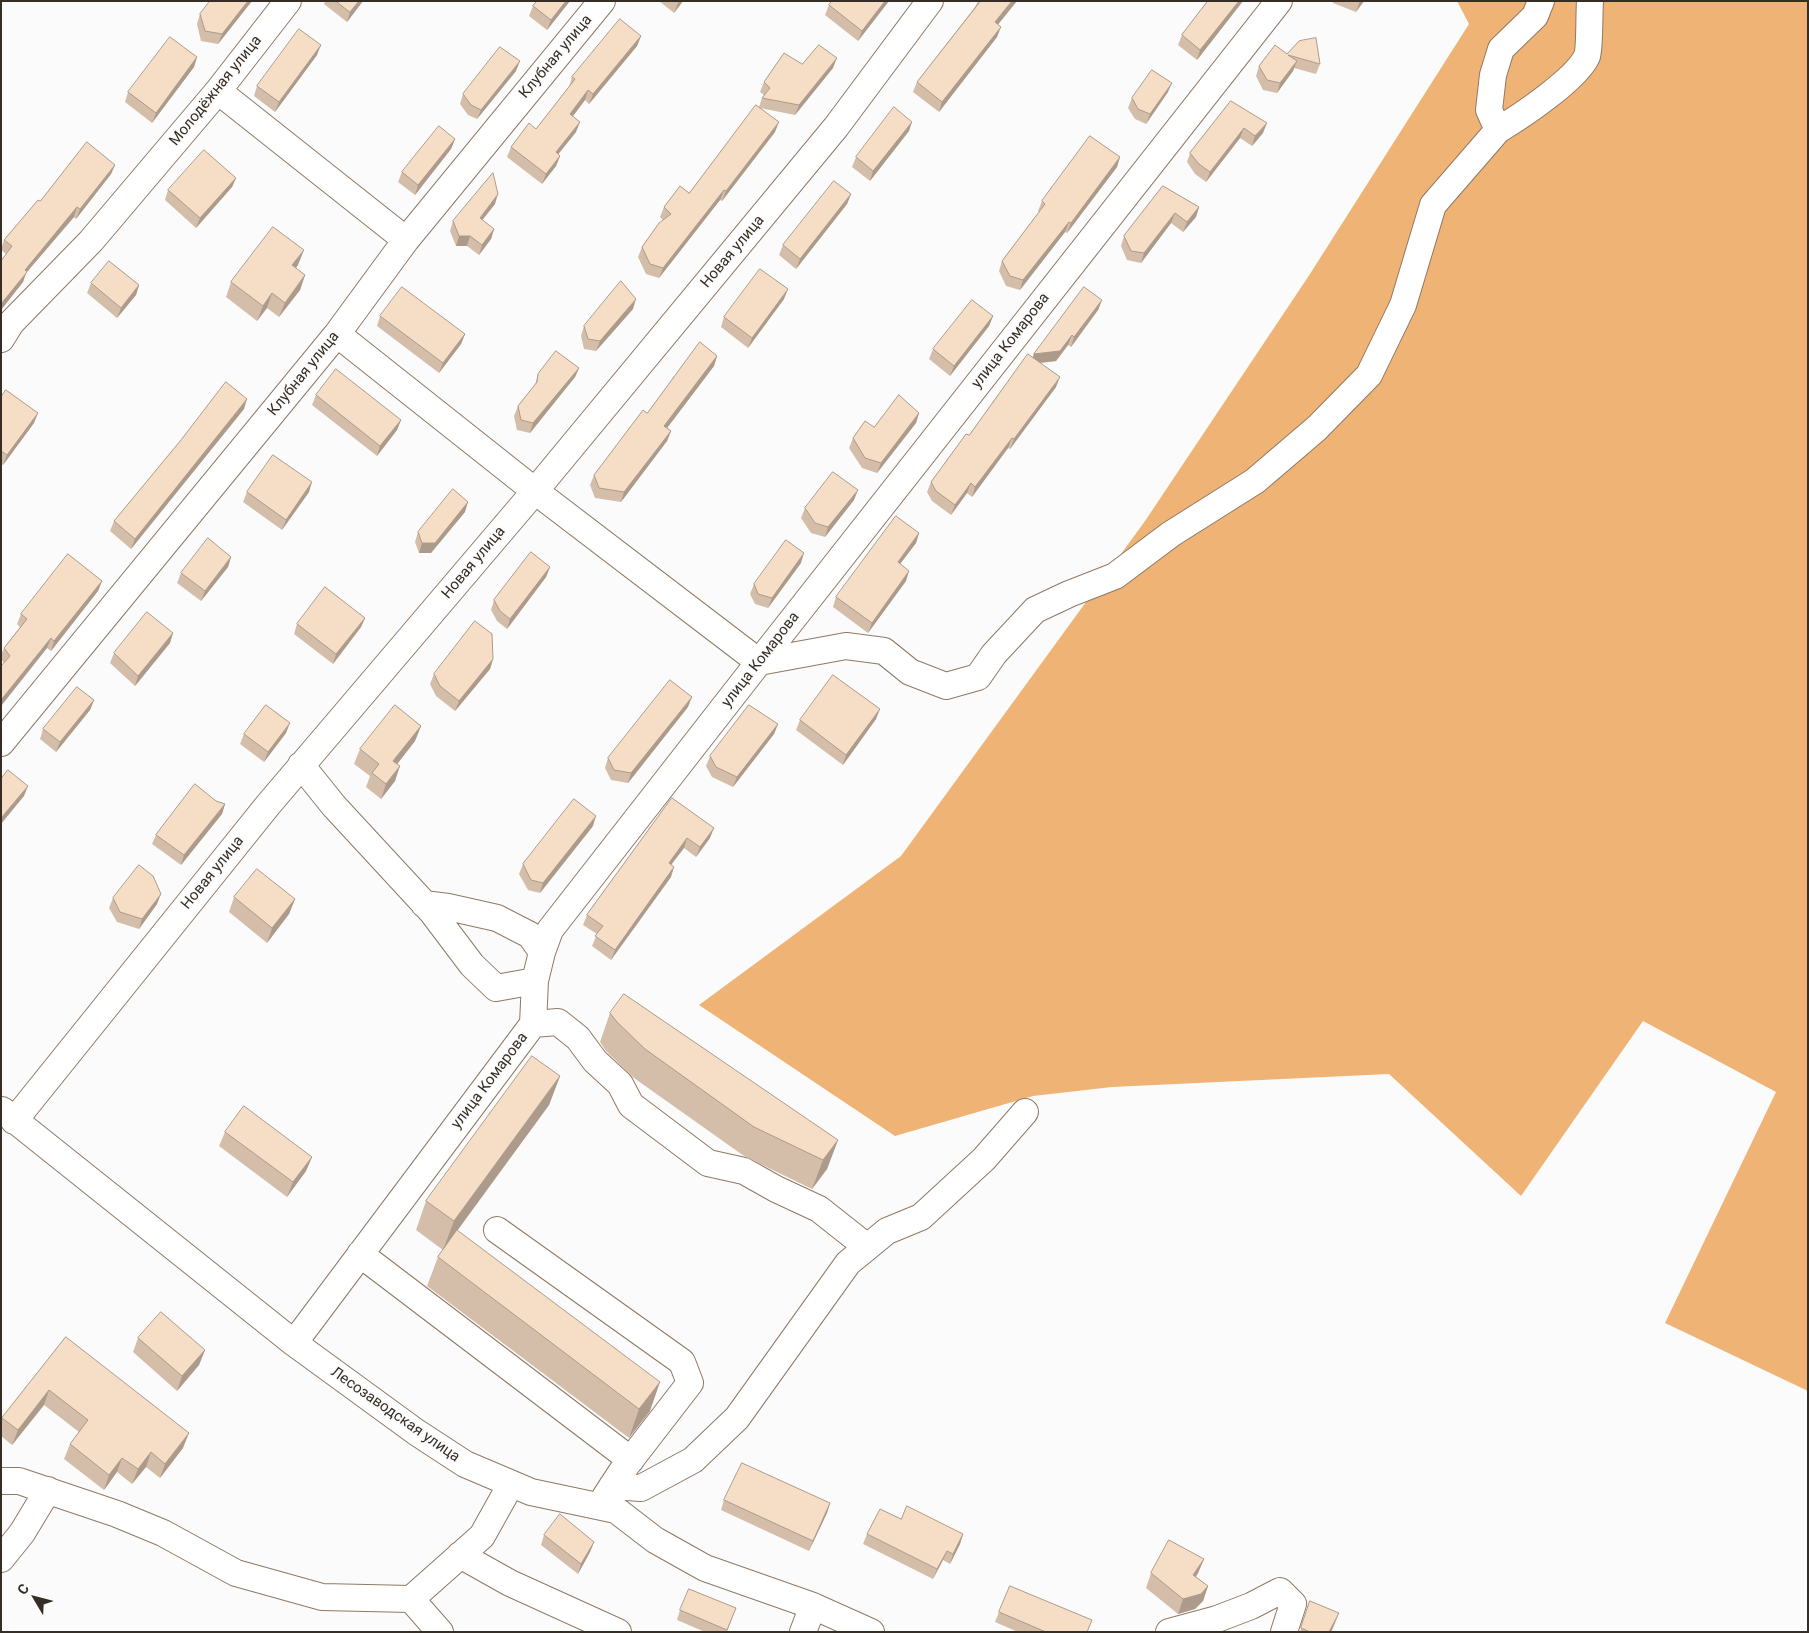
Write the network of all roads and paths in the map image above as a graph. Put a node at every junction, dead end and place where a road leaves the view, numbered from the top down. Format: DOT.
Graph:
graph roads {
  1 [pos="288,1"];
  2 [pos="602,1"];
  3 [pos="930,1"];
  4 [pos="1279,1"];
  5 [pos="1541,1"];
  6 [pos="1590,1"];
  7 [pos="218,91"];
  8 [pos="1498,130"];
  9 [pos="406,240"];
  10 [pos="337,334"];
  11 [pos="1,338"];
  12 [pos="535,491"];
  13 [pos="759,662"];
  14 [pos="1,744"];
  15 [pos="301,766"];
  16 [pos="424,904"];
  17 [pos="542,952"];
  18 [pos="535,981"];
  19 [pos="533,1024"];
  20 [pos="1025,1112"];
  21 [pos="8,1115"];
  22 [pos="497,1230"];
  23 [pos="867,1247"];
  24 [pos="360,1254"];
  25 [pos="294,1343"];
  26 [pos="631,1460"];
  27 [pos="1,1480"];
  28 [pos="511,1484"];
  29 [pos="48,1490"];
  30 [pos="605,1496"];
  31 [pos="460,1556"];
  32 [pos="1,1559"];
  33 [pos="411,1598"];
  34 [pos="813,1606"];
  35 [pos="440,1632"];
  36 [pos="618,1632"];
  37 [pos="803,1632"];
  38 [pos="870,1632"];
  39 [pos="1170,1632"];
  40 [pos="1284,1632"];
  1 -- 7 [label="street, Молодёжная улица"];
  2 -- 9 [label="street, Клубная улица"];
  3 -- 12 [label="street, Новая улица"];
  4 -- 13 [label="street, улица Комарова"];
  5 -- 8 [label="street"];
  6 -- 8 [label="street"];
  7 -- 9 [label="street"];
  7 -- 11 [label="street, Молодёжная улица"];
  8 -- 13 [label="street"];
  9 -- 10 [label="street, Клубная улица"];
  10 -- 12 [label="street"];
  10 -- 14 [label="street, Клубная улица"];
  12 -- 13 [label="street"];
  12 -- 15 [label="street, Новая улица"];
  13 -- 17 [label="street, улица Комарова"];
  15 -- 16 [label="street"];
  15 -- 21 [label="street, Новая улица"];
  16 -- 17 [label="street"];
  16 -- 18 [label="street"];
  17 -- 18 [label="street, улица Комарова"];
  18 -- 19 [label="street, улица Комарова"];
  19 -- 23 [label="street"];
  19 -- 24 [label="street, улица Комарова"];
  20 -- 23 [label="street"];
  21 -- 25 [label="street, Лесозаводская улица"];
  22 -- 26 [label="street"];
  23 -- 30 [label="street"];
  24 -- 25 [label="street, улица Комарова"];
  24 -- 26 [label="street"];
  25 -- 28 [label="street, Лесозаводская улица"];
  26 -- 30 [label="street"];
  27 -- 29 [label="street"];
  28 -- 30 [label="street, Лесозаводская улица"];
  28 -- 31 [label="street"];
  29 -- 32 [label="street"];
  29 -- 33 [label="street"];
  30 -- 34 [label="street, Лесозаводская улица"];
  31 -- 33 [label="street"];
  31 -- 36 [label="street"];
  33 -- 35 [label="street"];
  34 -- 37 [label="street"];
  34 -- 38 [label="street, Лесозаводская улица"];
  39 -- 40 [label="street"];
}
